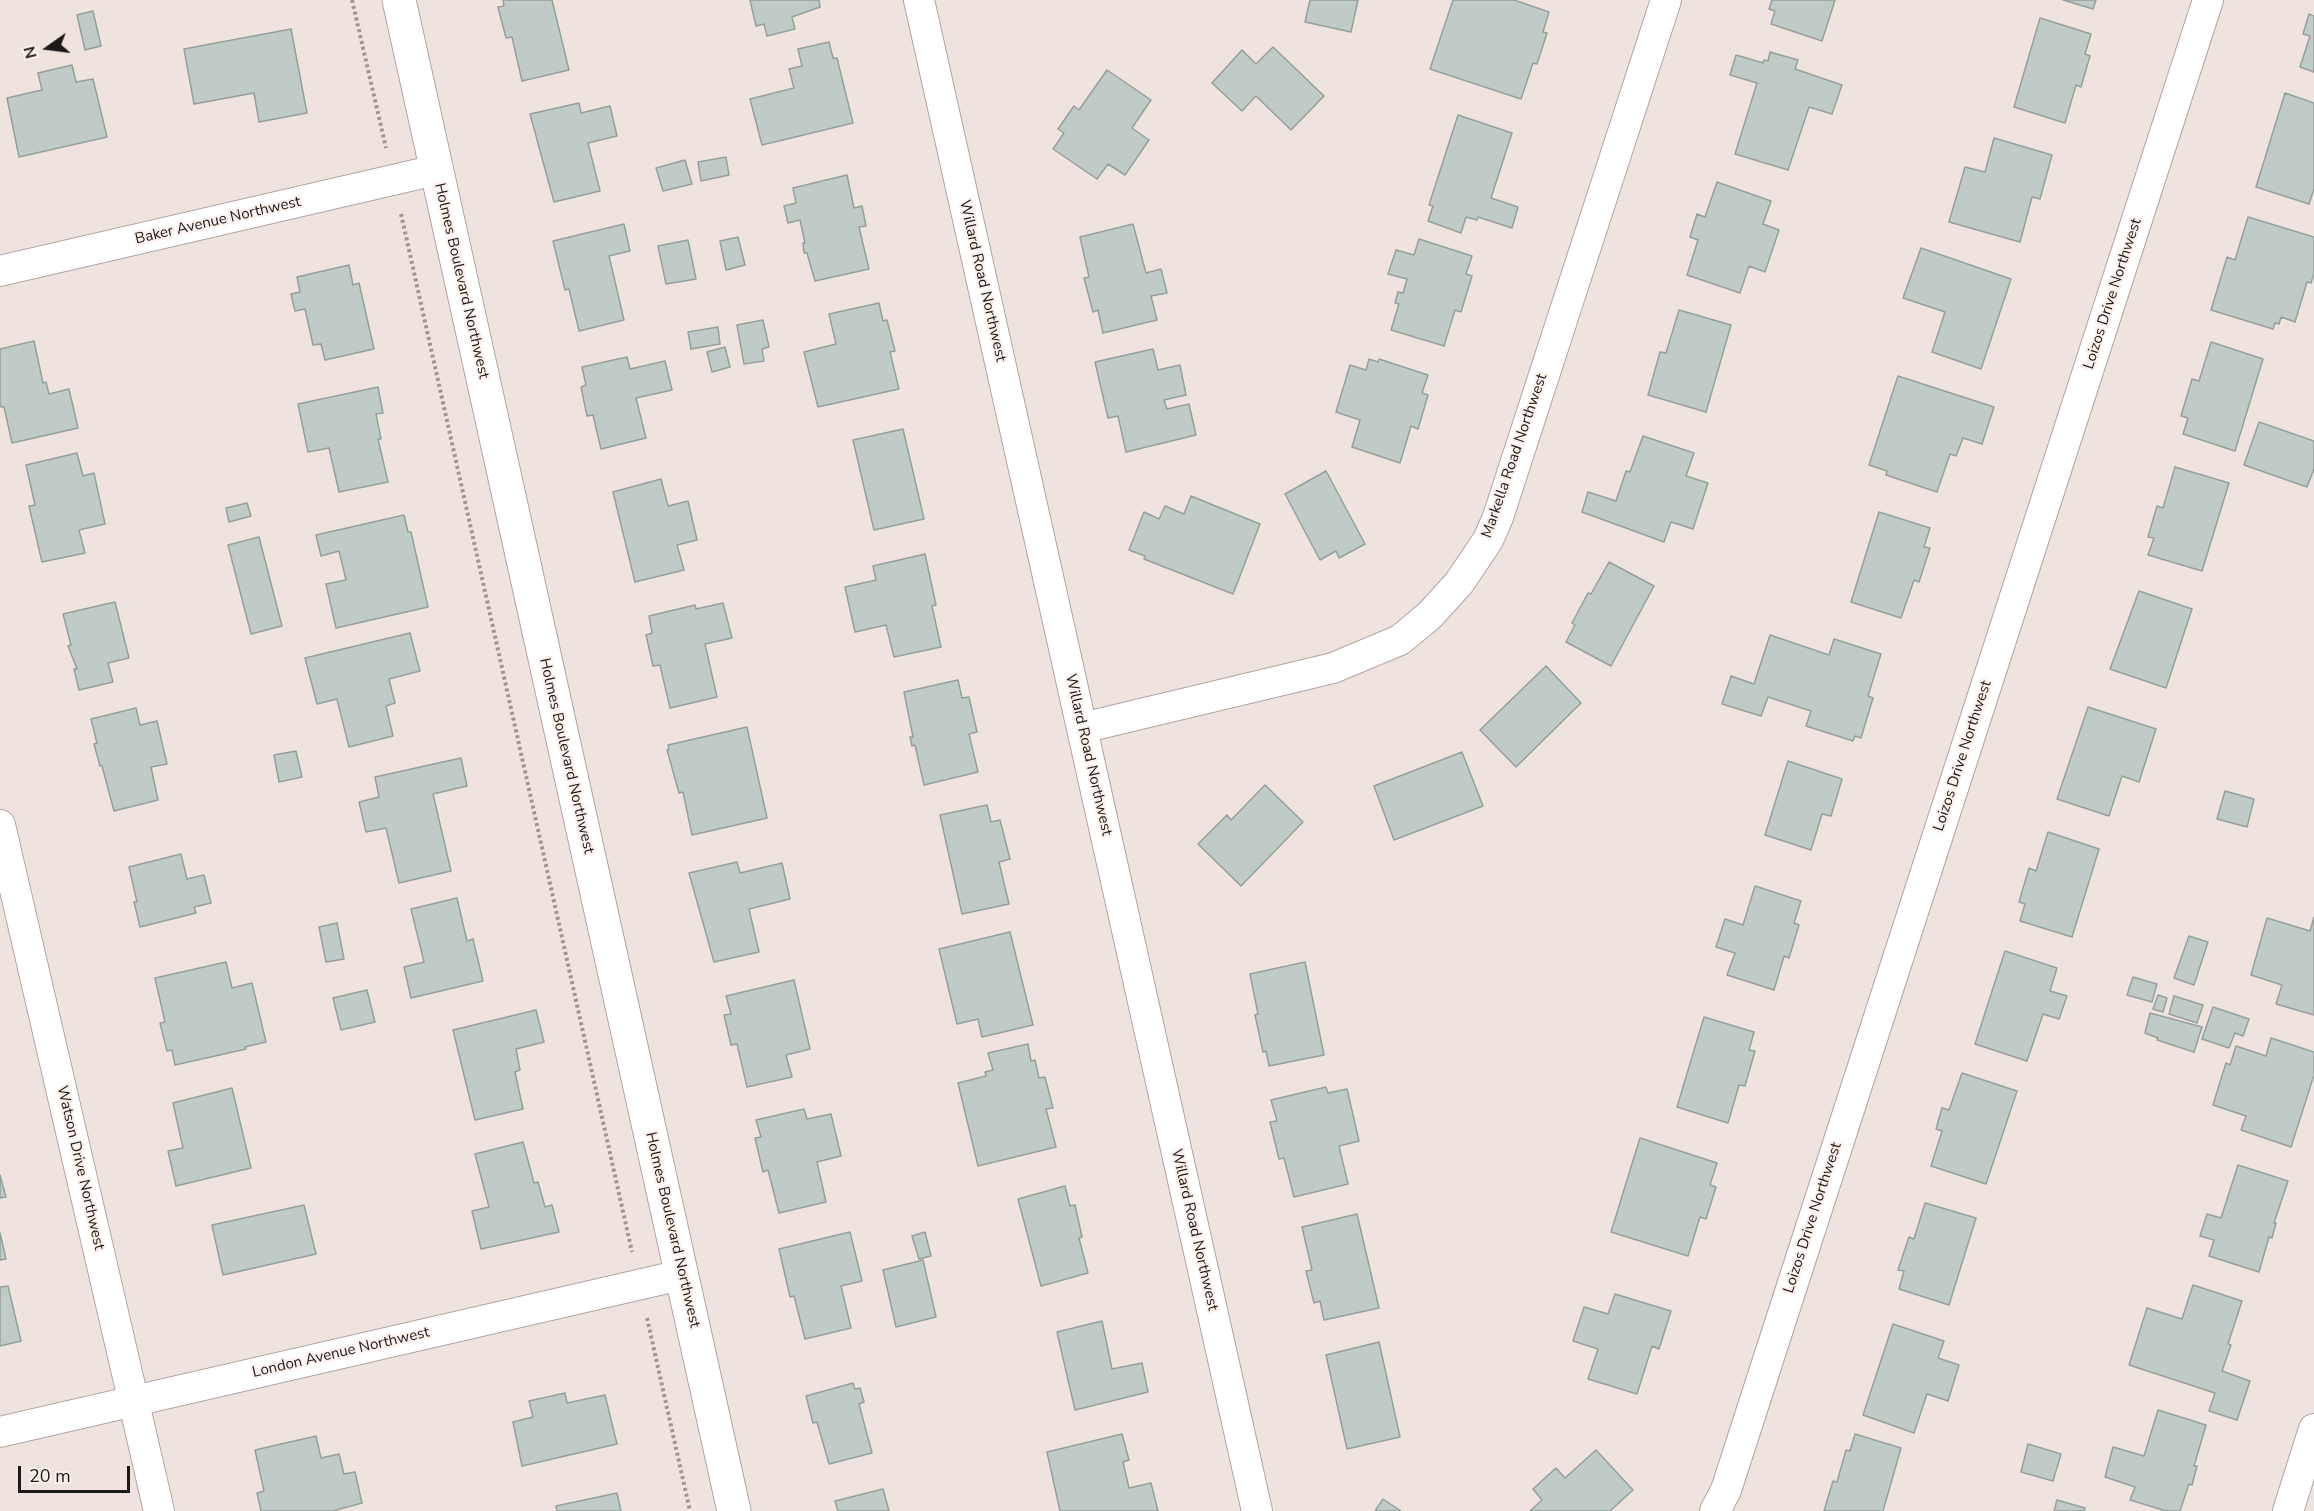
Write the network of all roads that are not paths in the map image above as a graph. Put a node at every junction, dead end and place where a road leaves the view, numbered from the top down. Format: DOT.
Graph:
graph roads {
  1 [pos="399,0"];
  2 [pos="919,0"];
  3 [pos="1666,0"];
  4 [pos="2208,0"];
  5 [pos="436,170"];
  6 [pos="0,271"];
  7 [pos="1082,728"];
  8 [pos="2,840"];
  9 [pos="681,1275"];
  10 [pos="134,1401"];
  11 [pos="2314,1429"];
  12 [pos="0,1432"];
  13 [pos="159,1511"];
  14 [pos="734,1511"];
  15 [pos="1257,1511"];
  16 [pos="1715,1511"];
  17 [pos="2288,1511"];
  1 -- 5 [label="street, Holmes Boulevard Northwest"];
  2 -- 7 [label="street, Willard Road Northwest"];
  3 -- 7 [label="street, Markella Road Northwest"];
  4 -- 16 [label="street, Loizos Drive Northwest"];
  5 -- 6 [label="street, Baker Avenue Northwest"];
  5 -- 9 [label="street, Holmes Boulevard Northwest"];
  7 -- 15 [label="street, Willard Road Northwest"];
  8 -- 10 [label="street, Watson Drive Northwest"];
  9 -- 10 [label="street, London Avenue Northwest"];
  9 -- 14 [label="street, Holmes Boulevard Northwest"];
  10 -- 12 [label="street, London Avenue Northwest"];
  10 -- 13 [label="street, Watson Drive Northwest"];
  11 -- 17 [label="street"];
}
